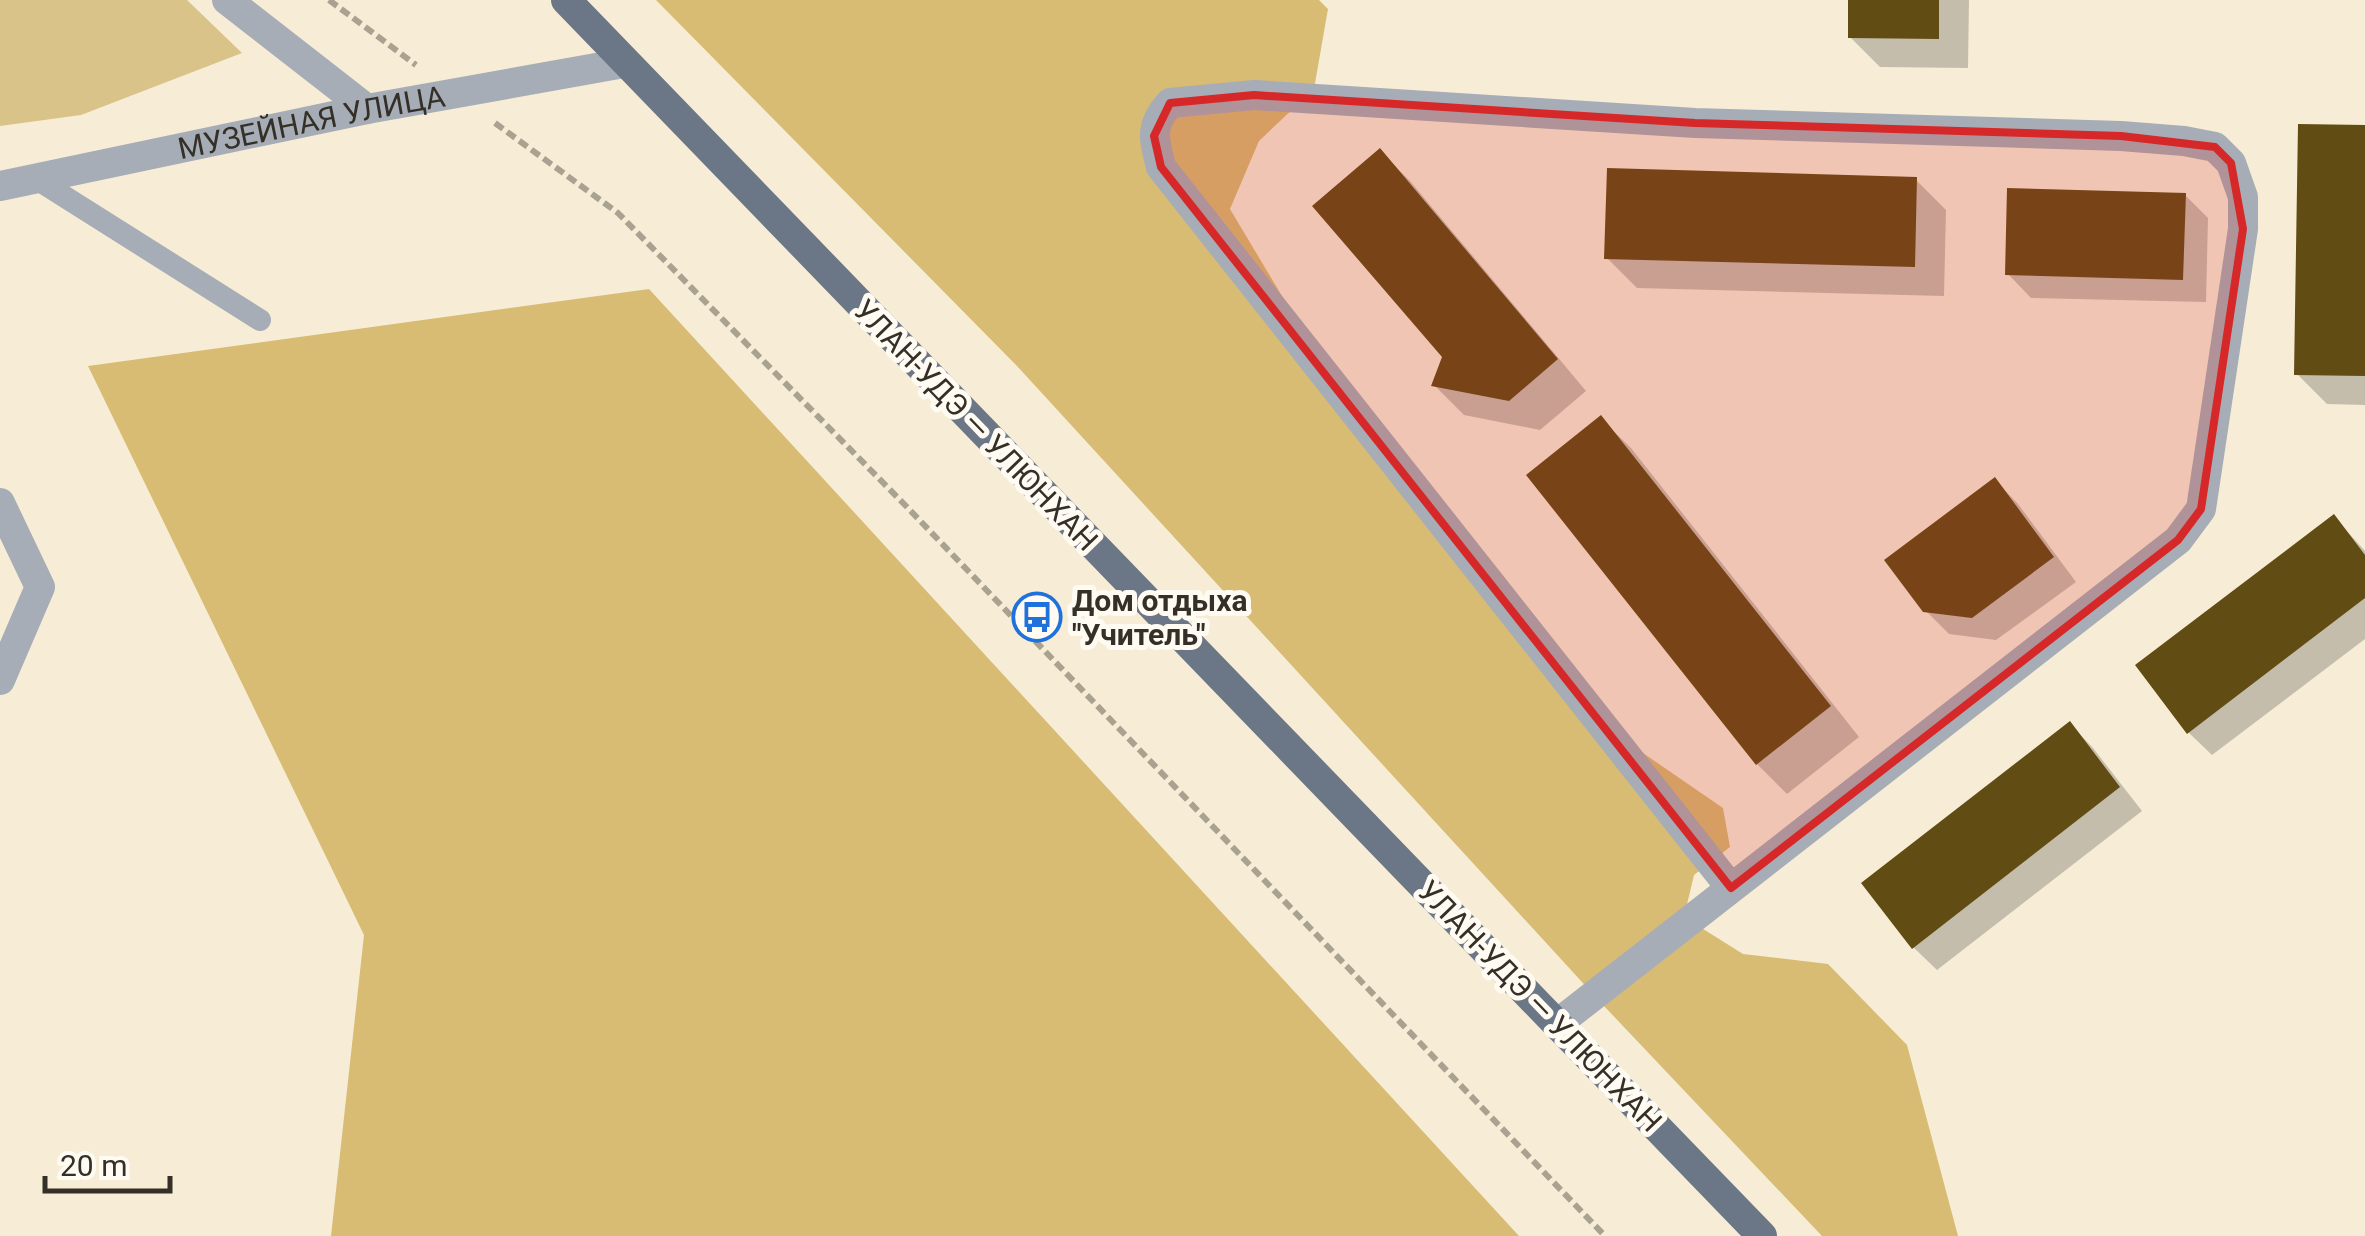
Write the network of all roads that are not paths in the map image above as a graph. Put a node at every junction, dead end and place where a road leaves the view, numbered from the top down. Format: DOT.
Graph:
graph roads {
  1 [pos="227,0"];
  2 [pos="566,0"];
  3 [pos="624,63"];
  4 [pos="367,110"];
  5 [pos="36,178"];
  6 [pos="0,186"];
  7 [pos="260,320"];
  8 [pos="0,503"];
  9 [pos="0,680"];
  10 [pos="1731,888"];
  11 [pos="1557,1024"];
  12 [pos="1762,1236"];
  1 -- 4 [label="street"];
  2 -- 3 [label="main road, УЛАН-УДЭ — УЛЮНХАН"];
  3 -- 4 [label="street, МУЗЕЙНАЯ УЛИЦА"];
  3 -- 11 [label="main road, УЛАН-УДЭ — УЛЮНХАН"];
  4 -- 5 [label="street, МУЗЕЙНАЯ УЛИЦА"];
  5 -- 6 [label="street, МУЗЕЙНАЯ УЛИЦА"];
  5 -- 7 [label="lane"];
  8 -- 9 [label="street"];
  10 -- 10 [label="street"];
  10 -- 11 [label="street"];
  11 -- 12 [label="main road, УЛАН-УДЭ — УЛЮНХАН"];
}
